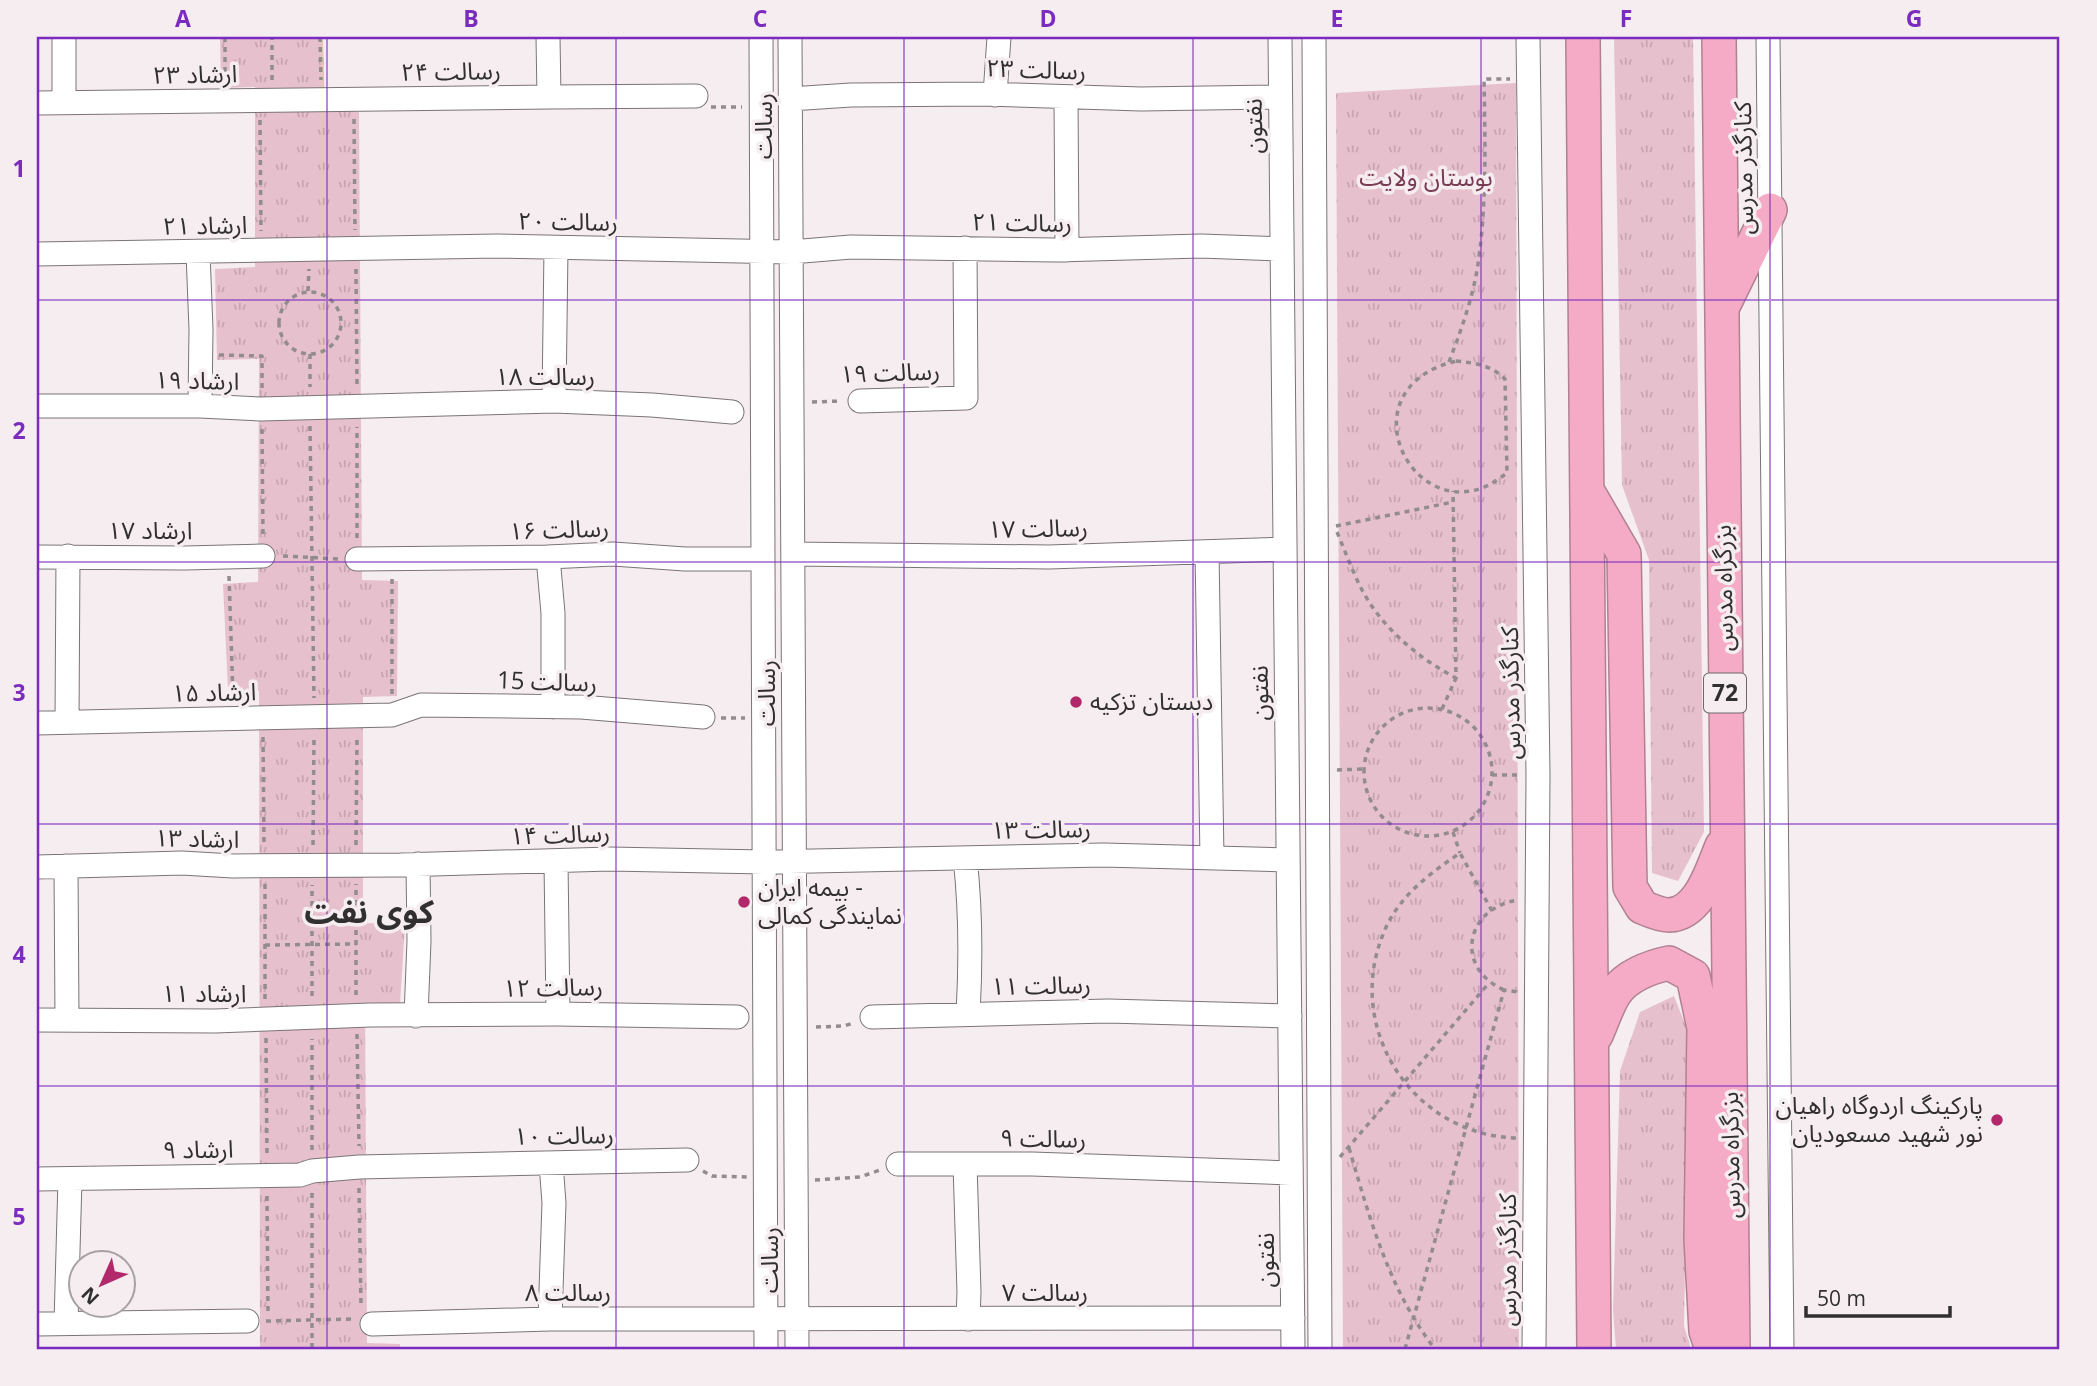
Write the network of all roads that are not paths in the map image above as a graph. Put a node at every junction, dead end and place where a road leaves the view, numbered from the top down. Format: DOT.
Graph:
graph roads {
  1 [pos="64,37"];
  2 [pos="548,37"];
  3 [pos="761,37"];
  4 [pos="790,37"];
  5 [pos="999,37"];
  6 [pos="1280,37"];
  7 [pos="1314,37"];
  8 [pos="1528,37"];
  9 [pos="1583,37"];
  10 [pos="1719,37"];
  11 [pos="1768,37"];
  12 [pos="995,95"];
  13 [pos="696,96"];
  14 [pos="553,97"];
  15 [pos="1066,97"];
  16 [pos="1280,97"];
  17 [pos="354,99"];
  18 [pos="790,99"];
  19 [pos="64,102"];
  20 [pos="37,103"];
  21 [pos="1770,211"];
  22 [pos="365,248"];
  23 [pos="556,248"];
  24 [pos="965,248"];
  25 [pos="1282,249"];
  26 [pos="1067,250"];
  27 [pos="762,251"];
  28 [pos="791,252"];
  29 [pos="198,253"];
  30 [pos="37,254"];
  31 [pos="1721,309"];
  32 [pos="554,401"];
  33 [pos="860,401"];
  34 [pos="37,406"];
  35 [pos="200,406"];
  36 [pos="357,408"];
  37 [pos="732,412"];
  38 [pos="1587,490"];
  39 [pos="763,510"];
  40 [pos="792,510"];
  41 [pos="1285,549"];
  42 [pos="1207,552"];
  43 [pos="793,554"];
  44 [pos="263,555"];
  45 [pos="68,556"];
  46 [pos="37,557"];
  47 [pos="548,557"];
  48 [pos="356,559"];
  49 [pos="764,559"];
  50 [pos="553,707"];
  51 [pos="392,715"];
  52 [pos="1317,715"];
  53 [pos="1287,716"];
  54 [pos="703,717"];
  55 [pos="67,722"];
  56 [pos="37,723"];
  57 [pos="1727,835"];
  58 [pos="965,858"];
  59 [pos="1212,858"];
  60 [pos="1288,860"];
  61 [pos="556,861"];
  62 [pos="794,861"];
  63 [pos="765,862"];
  64 [pos="418,864"];
  65 [pos="356,865"];
  66 [pos="65,866"];
  67 [pos="37,867"];
  68 [pos="558,1013"];
  69 [pos="968,1014"];
  70 [pos="370,1015"];
  71 [pos="415,1016"];
  72 [pos="1290,1016"];
  73 [pos="737,1017"];
  74 [pos="872,1017"];
  75 [pos="37,1020"];
  76 [pos="67,1020"];
  77 [pos="1591,1047"];
  78 [pos="687,1160"];
  79 [pos="551,1163"];
  80 [pos="898,1164"];
  81 [pos="965,1164"];
  82 [pos="359,1167"];
  83 [pos="1291,1173"];
  84 [pos="37,1179"];
  85 [pos="70,1179"];
  86 [pos="1292,1240"];
  87 [pos="1320,1242"];
  88 [pos="797,1318"];
  89 [pos="1293,1318"];
  90 [pos="550,1319"];
  91 [pos="766,1319"];
  92 [pos="968,1319"];
  93 [pos="247,1321"];
  94 [pos="66,1323"];
  95 [pos="37,1324"];
  96 [pos="372,1324"];
  97 [pos="766,1349"];
  98 [pos="797,1349"];
  99 [pos="1293,1349"];
  100 [pos="1320,1349"];
  101 [pos="1534,1349"];
  102 [pos="1594,1349"];
  103 [pos="1712,1349"];
  104 [pos="1733,1349"];
  105 [pos="1782,1349"];
  1 -- 19 [label="street"];
  2 -- 14 [label="street"];
  3 -- 27 [label="street, رسالت"];
  4 -- 18 [label="street, رسالت"];
  5 -- 12 [label="street"];
  6 -- 16 [label="street, نفتون"];
  7 -- 52 [label="street"];
  8 -- 101 [label="street, کنارگذر مدرس"];
  9 -- 38 [label="highway"];
  10 -- 31 [label="highway, بزرگراه مدرس / 72"];
  11 -- 21 [label="street, کنارگذر مدرس"];
  12 -- 15 [label="street, رسالت ۲۳"];
  12 -- 18 [label="street, رسالت ۲۳"];
  13 -- 14 [label="street, رسالت ۲۴"];
  14 -- 17 [label="street, رسالت ۲۴"];
  15 -- 16 [label="street, رسالت ۲۳"];
  15 -- 26 [label="street"];
  16 -- 25 [label="street, نفتون"];
  17 -- 19 [label="street, ارشاد ۲۳"];
  18 -- 28 [label="street, رسالت"];
  19 -- 20 [label="street, ارشاد ۲۳"];
  21 -- 31 [label="highway"];
  21 -- 105 [label="street, کنارگذر مدرس"];
  22 -- 23 [label="street, رسالت ٢٠"];
  22 -- 29 [label="street, ارشاد ۲۱"];
  23 -- 27 [label="street, رسالت ٢٠"];
  23 -- 32 [label="street"];
  24 -- 26 [label="street, رسالت ۲۱"];
  24 -- 28 [label="street, رسالت ۲۱"];
  24 -- 33 [label="street, رسالت ۱۹"];
  25 -- 26 [label="street, رسالت ۲۱"];
  25 -- 41 [label="street, نفتون"];
  27 -- 28 [label="street, رسالت ۲۱"];
  27 -- 39 [label="street, رسالت"];
  28 -- 40 [label="street, رسالت"];
  29 -- 30 [label="street, ارشاد ۲۱"];
  29 -- 35 [label="street"];
  31 -- 57 [label="highway, بزرگراه مدرس / 72"];
  32 -- 36 [label="street, رسالت ۱۸"];
  32 -- 37 [label="street, رسالت ۱۸"];
  34 -- 35 [label="street, ارشاد ۱۹"];
  35 -- 36 [label="street, ارشاد ۱۹"];
  38 -- 57 [label="highway"];
  38 -- 77 [label="highway"];
  39 -- 40 [label="street"];
  39 -- 49 [label="street, رسالت"];
  40 -- 43 [label="street, رسالت"];
  41 -- 42 [label="street, رسالت ۱۷"];
  41 -- 53 [label="street, نفتون"];
  42 -- 43 [label="street, رسالت ۱۷"];
  42 -- 59 [label="street"];
  43 -- 62 [label="street, رسالت"];
  44 -- 45 [label="street, ارشاد ۱۷"];
  45 -- 46 [label="street, ارشاد ۱۷"];
  45 -- 55 [label="street"];
  47 -- 48 [label="street, رسالت ۱۶"];
  47 -- 49 [label="street, رسالت ۱۶"];
  47 -- 50 [label="street"];
  49 -- 63 [label="street, رسالت"];
  50 -- 51 [label="street, رسالت 15"];
  50 -- 54 [label="street, رسالت 15"];
  51 -- 55 [label="street, ارشاد ۱۵"];
  52 -- 53 [label="street"];
  52 -- 87 [label="street"];
  53 -- 60 [label="street, نفتون"];
  55 -- 56 [label="street, ارشاد ۱۵"];
  57 -- 104 [label="highway, بزرگراه مدرس / 72"];
  58 -- 59 [label="street, رسالت ۱۳"];
  58 -- 62 [label="street, رسالت ۱۳"];
  58 -- 69 [label="street"];
  59 -- 60 [label="street, رسالت ۱۳"];
  60 -- 72 [label="street, نفتون"];
  61 -- 63 [label="street, رسالت ۱۴"];
  61 -- 64 [label="street, رسالت ۱۴"];
  61 -- 68 [label="street"];
  62 -- 63 [label="street, رسالت ۱۳"];
  62 -- 88 [label="street, رسالت"];
  63 -- 91 [label="street, رسالت"];
  64 -- 65 [label="street, رسالت ۱۴"];
  64 -- 71 [label="street"];
  65 -- 66 [label="street, ارشاد ۱۳"];
  66 -- 67 [label="street, ارشاد ۱۳"];
  66 -- 76 [label="street"];
  68 -- 71 [label="street, رسالت ۱۲"];
  68 -- 73 [label="street, رسالت ۱۲"];
  69 -- 72 [label="street, رسالت ۱۱"];
  69 -- 74 [label="street, رسالت ۱۱"];
  70 -- 71 [label="street, رسالت ۱۲"];
  70 -- 76 [label="street, ارشاد ۱۱"];
  72 -- 83 [label="street, نفتون"];
  75 -- 76 [label="street, ارشاد ۱۱"];
  77 -- 102 [label="highway"];
  77 -- 103 [label="highway"];
  78 -- 79 [label="street, رسالت ۱۰"];
  79 -- 82 [label="street, رسالت ۱۰"];
  79 -- 90 [label="street"];
  80 -- 81 [label="street, رسالت ۹"];
  81 -- 83 [label="street, رسالت ۹"];
  81 -- 92 [label="street"];
  82 -- 85 [label="street, ارشاد ۹"];
  83 -- 86 [label="street, نفتون"];
  84 -- 85 [label="street, ارشاد ۹"];
  85 -- 94 [label="street"];
  86 -- 87 [label="street"];
  86 -- 89 [label="street, نفتون"];
  87 -- 100 [label="street"];
  88 -- 91 [label="street, رسالت ۷"];
  88 -- 92 [label="street, رسالت ۷"];
  88 -- 98 [label="street, رسالت"];
  89 -- 92 [label="street, رسالت ۷"];
  89 -- 99 [label="street, نفتون"];
  90 -- 91 [label="street, رسالت ۸"];
  90 -- 96 [label="street, رسالت ۸"];
  91 -- 97 [label="street, رسالت"];
  93 -- 94 [label="street"];
  94 -- 95 [label="street"];
}
